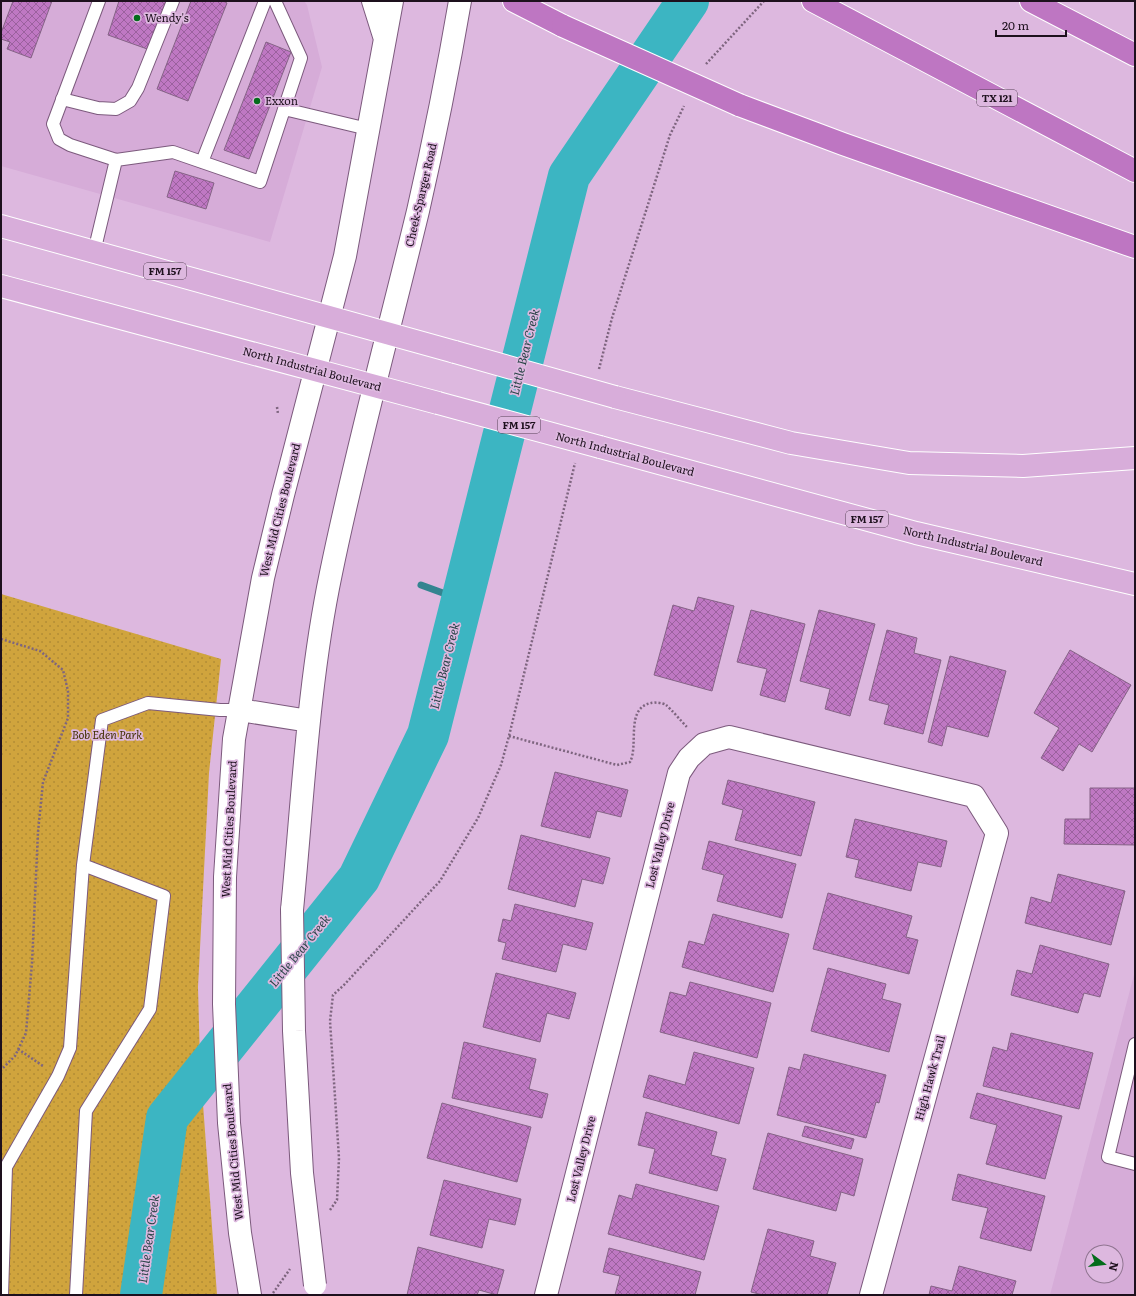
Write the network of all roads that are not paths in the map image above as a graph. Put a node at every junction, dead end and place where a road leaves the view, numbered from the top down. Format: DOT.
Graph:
graph roads {
  1 [pos="99,1"];
  2 [pos="173,1"];
  3 [pos="265,1"];
  4 [pos="275,1"];
  5 [pos="373,1"];
  6 [pos="392,1"];
  7 [pos="460,1"];
  8 [pos="514,1"];
  9 [pos="813,1"];
  10 [pos="1031,1"];
  11 [pos="531,6"];
  12 [pos="385,40"];
  13 [pos="1135,55"];
  14 [pos="62,99"];
  15 [pos="284,109"];
  16 [pos="368,129"];
  17 [pos="116,160"];
  18 [pos="202,162"];
  19 [pos="1135,171"];
  20 [pos="1,226"];
  21 [pos="1135,247"];
  22 [pos="94,252"];
  23 [pos="1,286"];
  24 [pos="330,317"];
  25 [pos="387,333"];
  26 [pos="315,370"];
  27 [pos="375,387"];
  28 [pos="1135,458"];
  29 [pos="1135,584"];
  30 [pos="240,710"];
  31 [pos="309,722"];
  32 [pos="989,862"];
  33 [pos="83,865"];
  34 [pos="1135,1044"];
  35 [pos="1135,1164"];
  36 [pos="316,1290"];
  37 [pos="2,1295"];
  38 [pos="76,1295"];
  39 [pos="250,1295"];
  40 [pos="546,1295"];
  41 [pos="871,1295"];
  1 -- 14 [label="lane"];
  2 -- 14 [label="lane"];
  3 -- 18 [label="lane"];
  4 -- 15 [label="lane"];
  5 -- 12 [label="main road"];
  6 -- 12 [label="main road"];
  7 -- 25 [label="main road, Cheek-Sparger Road"];
  8 -- 11 [label="highway"];
  9 -- 19 [label="highway, TX 121"];
  10 -- 13 [label="highway"];
  11 -- 21 [label="highway, bridge"];
  12 -- 16 [label="main road"];
  14 -- 17 [label="lane"];
  15 -- 16 [label="lane"];
  15 -- 18 [label="lane"];
  16 -- 24 [label="main road"];
  17 -- 18 [label="lane"];
  17 -- 22 [label="lane"];
  20 -- 22 [label="main road, FM 157"];
  22 -- 24 [label="main road, FM 157"];
  23 -- 26 [label="main road, North Industrial Boulevard / FM 157"];
  24 -- 25 [label="main road, FM 157"];
  24 -- 26 [label="main road"];
  25 -- 27 [label="main road, Cheek-Sparger Road"];
  25 -- 28 [label="main road, FM 157, bridge"];
  26 -- 27 [label="main road, North Industrial Boulevard / FM 157"];
  26 -- 30 [label="main road, West Mid Cities Boulevard"];
  27 -- 29 [label="main road, North Industrial Boulevard / FM 157, bridge"];
  27 -- 31 [label="main road"];
  30 -- 31 [label="main road"];
  30 -- 33 [label="lane"];
  30 -- 39 [label="main road, West Mid Cities Boulevard"];
  31 -- 36 [label="main road, bridge"];
  32 -- 40 [label="main road, Lost Valley Drive"];
  32 -- 41 [label="main road, High Hawk Trail"];
  33 -- 37 [label="lane"];
  33 -- 38 [label="lane"];
  34 -- 35 [label="lane"];
}
